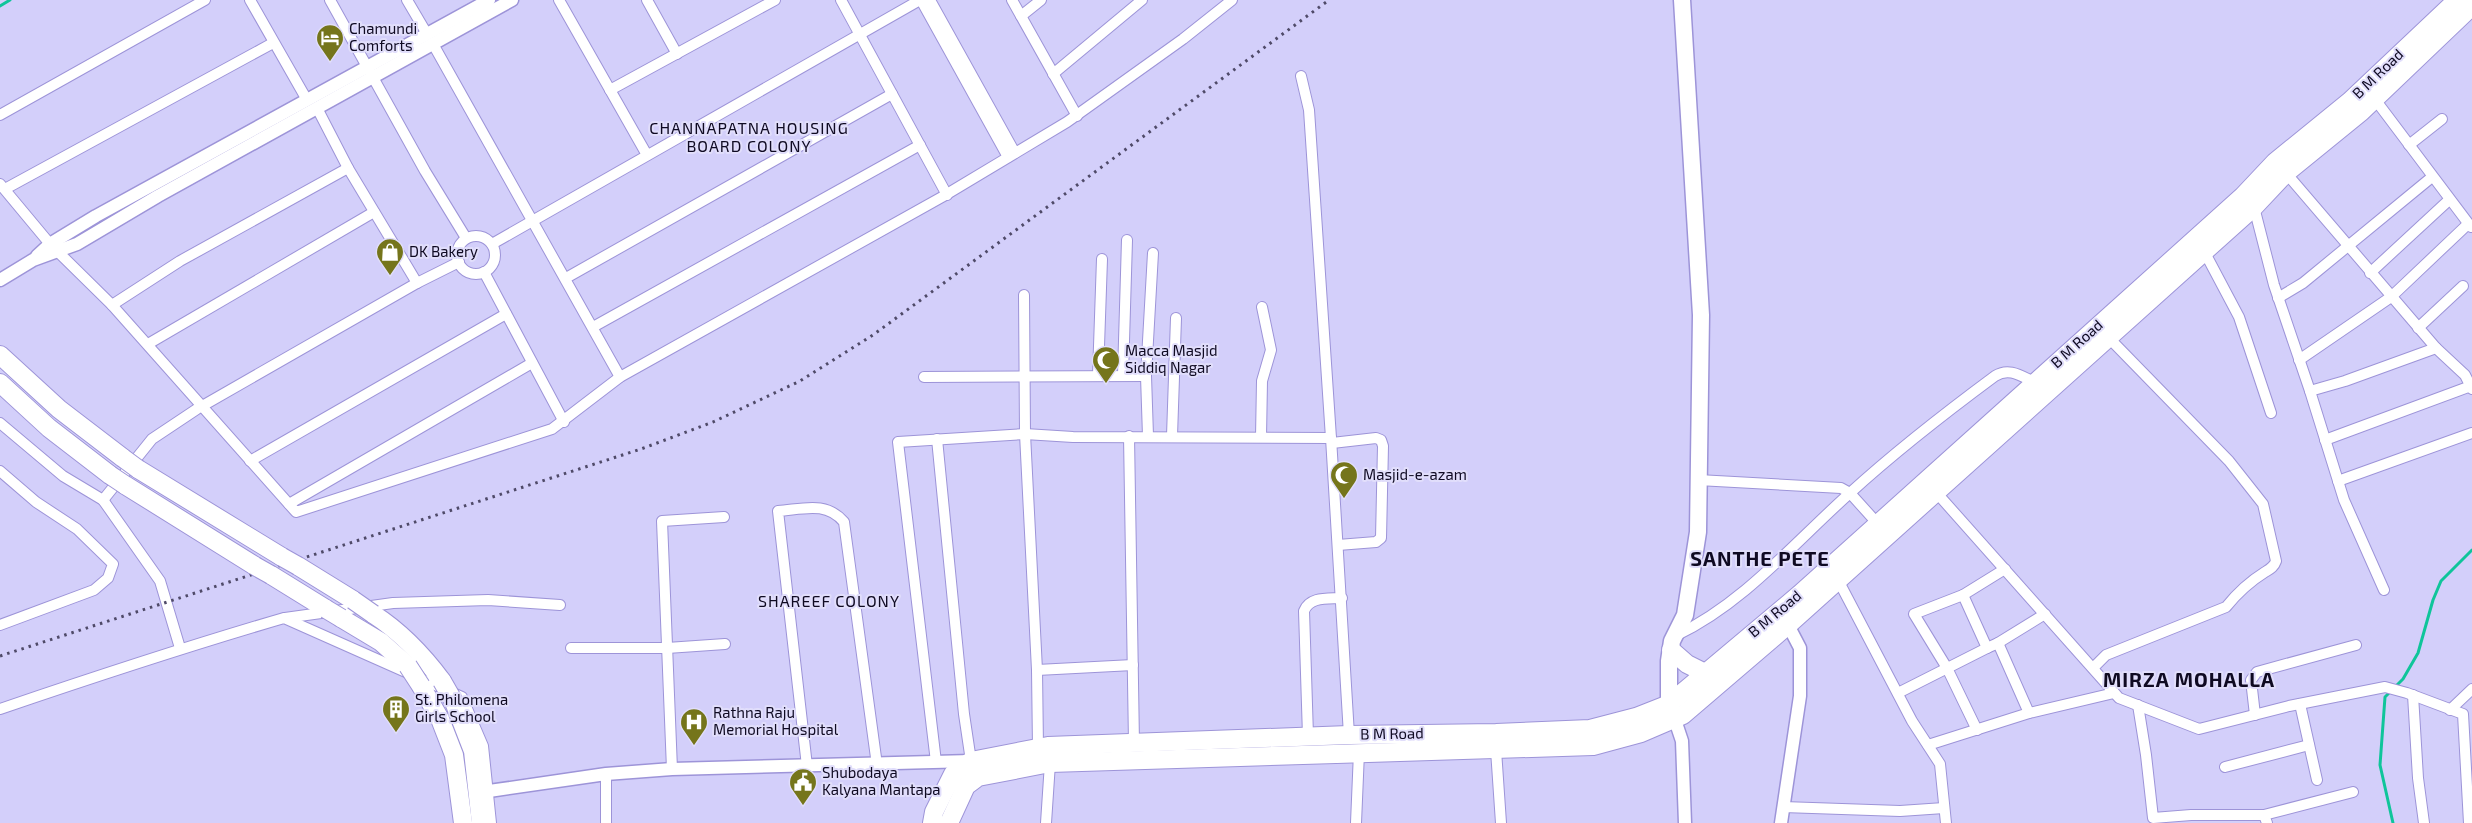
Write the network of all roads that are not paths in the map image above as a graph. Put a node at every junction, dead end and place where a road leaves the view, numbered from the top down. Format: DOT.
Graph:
graph roads {
  1 [pos="205,0"];
  2 [pos="250,0"];
  3 [pos="330,0"];
  4 [pos="407,0"];
  5 [pos="489,0"];
  6 [pos="512,0"];
  7 [pos="559,0"];
  8 [pos="775,0"];
  9 [pos="841,0"];
  10 [pos="921,0"];
  11 [pos="930,0"];
  12 [pos="1012,0"];
  13 [pos="1041,0"];
  14 [pos="1142,0"];
  15 [pos="1232,0"];
  16 [pos="1682,0"];
  17 [pos="2457,0"];
  18 [pos="651,2"];
  19 [pos="2472,6"];
  20 [pos="1021,16"];
  21 [pos="860,36"];
  22 [pos="430,39"];
  23 [pos="273,43"];
  24 [pos="677,54"];
  25 [pos="370,72"];
  26 [pos="1053,74"];
  27 [pos="1302,76"];
  28 [pos="610,90"];
  29 [pos="892,94"];
  30 [pos="2374,98"];
  31 [pos="312,104"];
  32 [pos="0,115"];
  33 [pos="1077,116"];
  34 [pos="2442,119"];
  35 [pos="920,145"];
  36 [pos="2409,145"];
  37 [pos="647,155"];
  38 [pos="1012,155"];
  39 [pos="348,168"];
  40 [pos="2286,173"];
  41 [pos="2432,177"];
  42 [pos="3,186"];
  43 [pos="946,194"];
  44 [pos="2449,200"];
  45 [pos="2254,206"];
  46 [pos="374,212"];
  47 [pos="533,219"];
  48 [pos="2470,226"];
  49 [pos="466,238"];
  50 [pos="1127,240"];
  51 [pos="492,244"];
  52 [pos="2348,246"];
  53 [pos="54,247"];
  54 [pos="2204,251"];
  55 [pos="1153,253"];
  56 [pos="1102,259"];
  57 [pos="459,262"];
  58 [pos="484,272"];
  59 [pos="2370,273"];
  60 [pos="566,278"];
  61 [pos="0,280"];
  62 [pos="417,282"];
  63 [pos="2463,286"];
  64 [pos="1024,296"];
  65 [pos="2391,297"];
  66 [pos="2278,298"];
  67 [pos="112,304"];
  68 [pos="1262,307"];
  69 [pos="506,314"];
  70 [pos="1176,318"];
  71 [pos="593,327"];
  72 [pos="2418,328"];
  73 [pos="2108,337"];
  74 [pos="148,344"];
  75 [pos="2436,348"];
  76 [pos="0,355"];
  77 [pos="2299,360"];
  78 [pos="532,363"];
  79 [pos="1025,375"];
  80 [pos="1098,375"];
  81 [pos="1123,375"];
  82 [pos="1146,376"];
  83 [pos="620,377"];
  84 [pos="924,377"];
  85 [pos="2034,382"];
  86 [pos="0,383"];
  87 [pos="2472,387"];
  88 [pos="2310,391"];
  89 [pos="201,407"];
  90 [pos="2271,412"];
  91 [pos="564,422"];
  92 [pos="0,423"];
  93 [pos="1025,434"];
  94 [pos="2472,434"];
  95 [pos="1129,436"];
  96 [pos="1148,436"];
  97 [pos="1172,436"];
  98 [pos="1260,437"];
  99 [pos="937,439"];
  100 [pos="1332,440"];
  101 [pos="2325,440"];
  102 [pos="250,461"];
  103 [pos="0,471"];
  104 [pos="1698,480"];
  105 [pos="2338,481"];
  106 [pos="1935,491"];
  107 [pos="1850,493"];
  108 [pos="104,500"];
  109 [pos="289,504"];
  110 [pos="724,517"];
  111 [pos="1877,523"];
  112 [pos="1338,545"];
  113 [pos="2005,569"];
  114 [pos="1837,578"];
  115 [pos="2384,590"];
  116 [pos="1962,595"];
  117 [pos="1342,598"];
  118 [pos="560,605"];
  119 [pos="2045,614"];
  120 [pos="284,618"];
  121 [pos="0,625"];
  122 [pos="1788,625"];
  123 [pos="1674,642"];
  124 [pos="1998,643"];
  125 [pos="725,644"];
  126 [pos="2356,646"];
  127 [pos="180,648"];
  128 [pos="571,648"];
  129 [pos="667,648"];
  130 [pos="1987,648"];
  131 [pos="1133,665"];
  132 [pos="1947,668"];
  133 [pos="2093,668"];
  134 [pos="1037,670"];
  135 [pos="1705,673"];
  136 [pos="2472,689"];
  137 [pos="1898,693"];
  138 [pos="2114,693"];
  139 [pos="2410,694"];
  140 [pos="2300,704"];
  141 [pos="2138,705"];
  142 [pos="0,709"];
  143 [pos="2450,710"];
  144 [pos="1672,712"];
  145 [pos="2029,713"];
  146 [pos="2255,715"];
  147 [pos="1977,730"];
  148 [pos="1349,735"];
  149 [pos="1308,736"];
  150 [pos="1496,742"];
  151 [pos="1134,743"];
  152 [pos="1928,745"];
  153 [pos="2309,745"];
  154 [pos="1038,748"];
  155 [pos="1360,752"];
  156 [pos="971,761"];
  157 [pos="936,762"];
  158 [pos="1050,763"];
  159 [pos="878,765"];
  160 [pos="807,766"];
  161 [pos="2225,767"];
  162 [pos="672,769"];
  163 [pos="606,774"];
  164 [pos="2317,780"];
  165 [pos="489,790"];
  166 [pos="2352,792"];
  167 [pos="1783,808"];
  168 [pos="1944,808"];
  169 [pos="2266,819"];
  170 [pos="462,823"];
  171 [pos="481,823"];
  172 [pos="491,823"];
  173 [pos="606,823"];
  174 [pos="932,823"];
  175 [pos="949,823"];
  176 [pos="1046,823"];
  177 [pos="1356,823"];
  178 [pos="1501,823"];
  179 [pos="1685,823"];
  180 [pos="1781,823"];
  181 [pos="1946,823"];
  182 [pos="2424,823"];
  183 [pos="2469,823"];
  1 -- 32 [label="street"];
  2 -- 23 [label="street"];
  3 -- 25 [label="street"];
  4 -- 22 [label="street"];
  5 -- 22 [label="street"];
  6 -- 22 [label="street"];
  7 -- 28 [label="street"];
  8 -- 24 [label="street"];
  9 -- 21 [label="street"];
  10 -- 21 [label="street"];
  10 -- 38 [label="street"];
  11 -- 38 [label="street"];
  12 -- 20 [label="street"];
  13 -- 20 [label="street"];
  14 -- 26 [label="street"];
  15 -- 33 [label="street"];
  16 -- 104 [label="main road"];
  17 -- 85 [label="highway, B M Road"];
  18 -- 24 [label="street"];
  19 -- 30 [label="highway, B M Road"];
  20 -- 26 [label="street"];
  21 -- 29 [label="street"];
  21 -- 37 [label="street"];
  22 -- 25 [label="street"];
  22 -- 47 [label="street"];
  23 -- 31 [label="street"];
  23 -- 42 [label="street"];
  24 -- 28 [label="street"];
  25 -- 31 [label="street"];
  25 -- 49 [label="street"];
  26 -- 33 [label="street"];
  27 -- 100 [label="street"];
  28 -- 37 [label="street"];
  29 -- 35 [label="street"];
  29 -- 60 [label="street"];
  30 -- 36 [label="street"];
  30 -- 40 [label="highway, B M Road"];
  31 -- 39 [label="street"];
  31 -- 53 [label="street"];
  33 -- 38 [label="street"];
  34 -- 36 [label="street"];
  35 -- 43 [label="street"];
  35 -- 71 [label="street"];
  36 -- 41 [label="street"];
  37 -- 47 [label="street"];
  38 -- 43 [label="street"];
  39 -- 46 [label="street"];
  39 -- 67 [label="street"];
  40 -- 45 [label="highway, B M Road"];
  40 -- 52 [label="street"];
  41 -- 44 [label="street"];
  41 -- 52 [label="street"];
  42 -- 53 [label="street"];
  43 -- 83 [label="street"];
  44 -- 48 [label="street"];
  44 -- 59 [label="street"];
  45 -- 54 [label="highway, B M Road"];
  45 -- 66 [label="street"];
  46 -- 62 [label="street"];
  46 -- 74 [label="street"];
  47 -- 51 [label="street"];
  47 -- 60 [label="street"];
  48 -- 65 [label="street"];
  49 -- 51 [label="street"];
  49 -- 57 [label="street"];
  50 -- 81 [label="street"];
  51 -- 58 [label="street"];
  52 -- 59 [label="street"];
  52 -- 66 [label="street"];
  53 -- 61 [label="street"];
  53 -- 67 [label="street"];
  54 -- 73 [label="highway, B M Road"];
  54 -- 90 [label="street"];
  55 -- 82 [label="street"];
  56 -- 80 [label="street"];
  57 -- 58 [label="street"];
  57 -- 62 [label="street"];
  58 -- 69 [label="street"];
  59 -- 65 [label="street"];
  60 -- 71 [label="street"];
  62 -- 89 [label="street"];
  63 -- 72 [label="street"];
  64 -- 79 [label="street"];
  65 -- 72 [label="street"];
  65 -- 77 [label="street"];
  66 -- 77 [label="street"];
  67 -- 74 [label="street"];
  68 -- 98 [label="street"];
  69 -- 78 [label="street"];
  69 -- 102 [label="street"];
  70 -- 97 [label="street"];
  71 -- 83 [label="street"];
  72 -- 75 [label="street"];
  73 -- 106 [label="highway, B M Road"];
  73 -- 133 [label="street"];
  74 -- 89 [label="street"];
  75 -- 87 [label="street"];
  75 -- 88 [label="street"];
  76 -- 171 [label="highway, bridge"];
  77 -- 88 [label="street"];
  78 -- 91 [label="street"];
  78 -- 109 [label="street"];
  79 -- 80 [label="street"];
  79 -- 84 [label="street"];
  79 -- 93 [label="street"];
  80 -- 81 [label="street"];
  81 -- 82 [label="street"];
  82 -- 96 [label="street"];
  83 -- 91 [label="street"];
  85 -- 107 [label="street"];
  85 -- 111 [label="highway, B M Road"];
  86 -- 170 [label="highway, bridge"];
  87 -- 101 [label="street"];
  88 -- 101 [label="street"];
  89 -- 102 [label="street"];
  89 -- 108 [label="street"];
  91 -- 109 [label="street"];
  92 -- 108 [label="street"];
  93 -- 95 [label="street"];
  93 -- 99 [label="street"];
  93 -- 134 [label="street"];
  94 -- 105 [label="street"];
  95 -- 96 [label="street"];
  95 -- 131 [label="street"];
  96 -- 97 [label="street"];
  97 -- 98 [label="street"];
  98 -- 100 [label="street"];
  99 -- 156 [label="street"];
  99 -- 157 [label="street"];
  100 -- 112 [label="street"];
  100 -- 112 [label="street"];
  101 -- 105 [label="street"];
  102 -- 109 [label="street"];
  103 -- 121 [label="street"];
  104 -- 107 [label="street"];
  104 -- 123 [label="main road"];
  105 -- 115 [label="street"];
  106 -- 113 [label="street"];
  106 -- 114 [label="highway, B M Road"];
  107 -- 111 [label="street"];
  107 -- 123 [label="street"];
  108 -- 127 [label="street"];
  110 -- 129 [label="street"];
  111 -- 135 [label="highway, B M Road"];
  112 -- 117 [label="street"];
  113 -- 116 [label="street"];
  113 -- 119 [label="street"];
  114 -- 122 [label="highway, B M Road"];
  114 -- 137 [label="street"];
  116 -- 130 [label="street"];
  116 -- 132 [label="street"];
  117 -- 148 [label="street"];
  117 -- 149 [label="street"];
  118 -- 120 [label="street"];
  119 -- 124 [label="street"];
  119 -- 133 [label="street"];
  120 -- 127 [label="street"];
  120 -- 165 [label="street"];
  122 -- 144 [label="highway, B M Road"];
  122 -- 167 [label="street"];
  123 -- 135 [label="highway"];
  123 -- 144 [label="main road"];
  124 -- 130 [label="street"];
  124 -- 145 [label="street"];
  125 -- 129 [label="street"];
  126 -- 146 [label="street"];
  127 -- 142 [label="street"];
  128 -- 129 [label="street"];
  129 -- 162 [label="street"];
  130 -- 132 [label="street"];
  131 -- 134 [label="street"];
  131 -- 151 [label="street"];
  132 -- 137 [label="street"];
  132 -- 147 [label="street"];
  133 -- 138 [label="street"];
  134 -- 154 [label="street"];
  135 -- 144 [label="highway, B M Road"];
  136 -- 143 [label="street"];
  137 -- 152 [label="street"];
  138 -- 141 [label="street"];
  138 -- 145 [label="street"];
  139 -- 140 [label="street"];
  139 -- 143 [label="street"];
  139 -- 182 [label="street"];
  140 -- 146 [label="street"];
  140 -- 153 [label="street"];
  141 -- 146 [label="street"];
  141 -- 169 [label="street"];
  143 -- 183 [label="street"];
  144 -- 150 [label="highway, B M Road"];
  144 -- 179 [label="street"];
  145 -- 147 [label="street"];
  147 -- 152 [label="street"];
  148 -- 149 [label="highway, B M Road"];
  148 -- 150 [label="highway, B M Road"];
  149 -- 151 [label="highway, B M Road"];
  150 -- 155 [label="highway, B M Road"];
  150 -- 178 [label="street"];
  151 -- 154 [label="highway, B M Road"];
  152 -- 168 [label="street"];
  153 -- 161 [label="street"];
  153 -- 164 [label="street"];
  154 -- 156 [label="highway, B M Road"];
  155 -- 158 [label="highway, B M Road"];
  155 -- 177 [label="street"];
  156 -- 157 [label="street"];
  156 -- 174 [label="highway, B M Road"];
  157 -- 159 [label="street"];
  158 -- 175 [label="highway, B M Road"];
  158 -- 176 [label="street"];
  159 -- 160 [label="street"];
  159 -- 160 [label="street"];
  160 -- 162 [label="street"];
  162 -- 163 [label="street"];
  163 -- 165 [label="street"];
  163 -- 173 [label="street"];
  165 -- 172 [label="street"];
  166 -- 169 [label="street"];
  167 -- 168 [label="street"];
  167 -- 180 [label="street"];
  168 -- 181 [label="street"];
}
